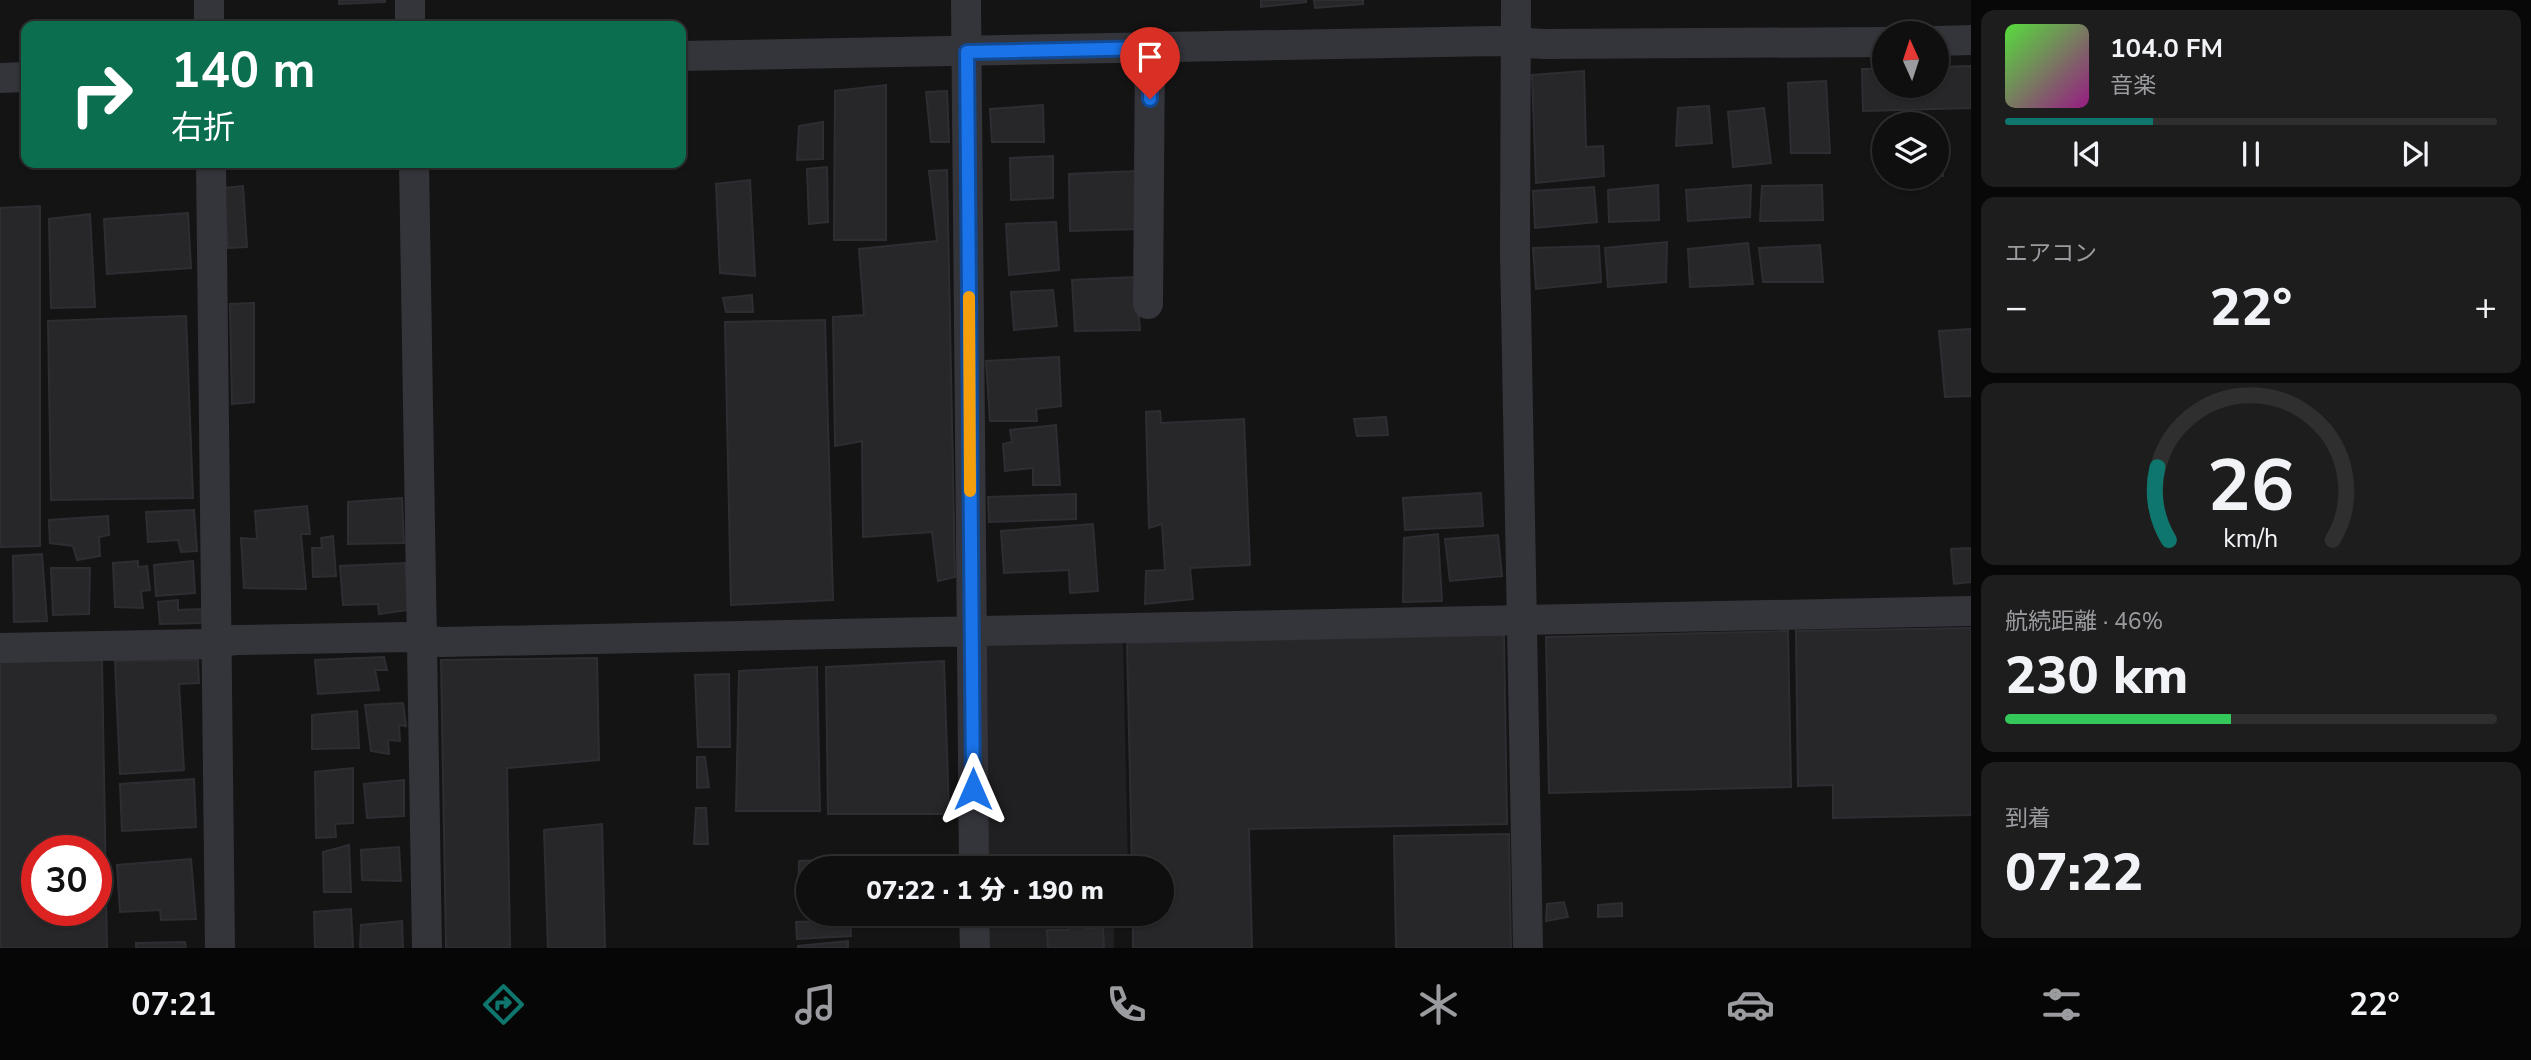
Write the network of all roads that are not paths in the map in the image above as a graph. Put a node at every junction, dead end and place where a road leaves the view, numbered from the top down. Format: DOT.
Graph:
graph roads {
  1 [pos="209,0"];
  2 [pos="410,0"];
  3 [pos="966,0"];
  4 [pos="1516,0"];
  5 [pos="209,21"];
  6 [pos="410,21"];
  7 [pos="1971,40"];
  8 [pos="1950,41"];
  9 [pos="1516,42"];
  10 [pos="1872,42"];
  11 [pos="1150,48"];
  12 [pos="967,52"];
  13 [pos="686,56"];
  14 [pos="21,77"];
  15 [pos="0,78"];
  16 [pos="211,168"];
  17 [pos="414,168"];
  18 [pos="1149,304"];
  19 [pos="1971,611"];
  20 [pos="1522,619"];
  21 [pos="972,631"];
  22 [pos="422,638"];
  23 [pos="218,642"];
  24 [pos="0,648"];
  25 [pos="974,856"];
  26 [pos="974,926"];
  27 [pos="219,948"];
  28 [pos="427,948"];
  29 [pos="975,948"];
  30 [pos="1528,948"];
  1 -- 5 [label="street"];
  2 -- 6 [label="street"];
  3 -- 12 [label="street"];
  4 -- 9 [label="street"];
  7 -- 8 [label="street"];
  9 -- 10 [label="street"];
  9 -- 11 [label="street"];
  9 -- 20 [label="street"];
  11 -- 12 [label="street"];
  11 -- 18 [label="street"];
  12 -- 13 [label="street"];
  12 -- 21 [label="street"];
  14 -- 15 [label="street"];
  16 -- 23 [label="street"];
  17 -- 22 [label="street"];
  19 -- 20 [label="street"];
  20 -- 21 [label="street"];
  20 -- 30 [label="street"];
  21 -- 22 [label="street"];
  21 -- 25 [label="street"];
  22 -- 23 [label="street"];
  22 -- 28 [label="street"];
  23 -- 24 [label="street"];
  23 -- 27 [label="street"];
  26 -- 29 [label="street"];
}
